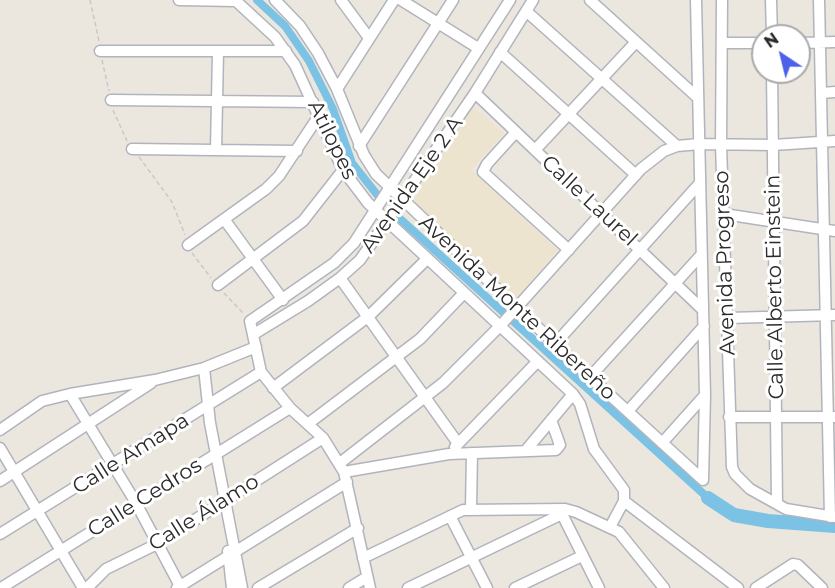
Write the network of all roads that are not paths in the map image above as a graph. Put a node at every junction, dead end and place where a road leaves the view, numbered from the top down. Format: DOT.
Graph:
graph roads {
  1 [pos="179,0"];
  2 [pos="236,0"];
  3 [pos="275,0"];
  4 [pos="341,0"];
  5 [pos="394,0"];
  6 [pos="402,0"];
  7 [pos="453,0"];
  8 [pos="510,0"];
  9 [pos="533,0"];
  10 [pos="590,0"];
  11 [pos="696,0"];
  12 [pos="722,0"];
  13 [pos="771,0"];
  14 [pos="819,0"];
  15 [pos="526,11"];
  16 [pos="438,23"];
  17 [pos="772,24"];
  18 [pos="369,38"];
  19 [pos="636,42"];
  20 [pos="835,42"];
  21 [pos="722,43"];
  22 [pos="751,43"];
  23 [pos="811,43"];
  24 [pos="821,43"];
  25 [pos="478,48"];
  26 [pos="100,51"];
  27 [pos="286,51"];
  28 [pos="218,52"];
  29 [pos="500,52"];
  30 [pos="602,78"];
  31 [pos="772,84"];
  32 [pos="337,89"];
  33 [pos="835,92"];
  34 [pos="475,93"];
  35 [pos="822,93"];
  36 [pos="697,97"];
  37 [pos="111,100"];
  38 [pos="217,101"];
  39 [pos="313,102"];
  40 [pos="568,114"];
  41 [pos="318,117"];
  42 [pos="516,132"];
  43 [pos="835,141"];
  44 [pos="822,142"];
  45 [pos="699,144"];
  46 [pos="722,145"];
  47 [pos="773,145"];
  48 [pos="359,146"];
  49 [pos="677,146"];
  50 [pos="132,149"];
  51 [pos="216,150"];
  52 [pos="535,150"];
  53 [pos="297,151"];
  54 [pos="343,170"];
  55 [pos="636,175"];
  56 [pos="699,184"];
  57 [pos="389,188"];
  58 [pos="402,201"];
  59 [pos="376,209"];
  60 [pos="602,214"];
  61 [pos="724,214"];
  62 [pos="224,219"];
  63 [pos="774,221"];
  64 [pos="388,222"];
  65 [pos="830,229"];
  66 [pos="188,245"];
  67 [pos="569,250"];
  68 [pos="641,250"];
  69 [pos="701,255"];
  70 [pos="427,259"];
  71 [pos="253,261"];
  72 [pos="340,278"];
  73 [pos="675,283"];
  74 [pos="218,285"];
  75 [pos="464,293"];
  76 [pos="283,300"];
  77 [pos="517,308"];
  78 [pos="703,310"];
  79 [pos="831,315"];
  80 [pos="369,316"];
  81 [pos="776,317"];
  82 [pos="728,318"];
  83 [pos="501,325"];
  84 [pos="704,326"];
  85 [pos="254,334"];
  86 [pos="555,344"];
  87 [pos="256,347"];
  88 [pos="397,356"];
  89 [pos="538,361"];
  90 [pos="831,365"];
  91 [pos="204,368"];
  92 [pos="261,372"];
  93 [pos="590,377"];
  94 [pos="155,380"];
  95 [pos="273,388"];
  96 [pos="70,394"];
  97 [pos="573,394"];
  98 [pos="705,395"];
  99 [pos="427,397"];
  100 [pos="210,406"];
  101 [pos="290,408"];
  102 [pos="628,411"];
  103 [pos="729,417"];
  104 [pos="832,417"];
  105 [pos="777,418"];
  106 [pos="551,420"];
  107 [pos="309,423"];
  108 [pos="89,424"];
  109 [pos="0,430"];
  110 [pos="323,438"];
  111 [pos="457,442"];
  112 [pos="662,443"];
  113 [pos="0,448"];
  114 [pos="527,449"];
  115 [pos="218,453"];
  116 [pos="472,453"];
  117 [pos="449,454"];
  118 [pos="114,465"];
  119 [pos="832,466"];
  120 [pos="14,472"];
  121 [pos="343,472"];
  122 [pos="703,480"];
  123 [pos="0,481"];
  124 [pos="225,501"];
  125 [pos="624,501"];
  126 [pos="777,502"];
  127 [pos="136,503"];
  128 [pos="471,508"];
  129 [pos="38,512"];
  130 [pos="563,512"];
  131 [pos="450,516"];
  132 [pos="832,517"];
  133 [pos="610,526"];
  134 [pos="358,528"];
  135 [pos="0,534"];
  136 [pos="157,544"];
  137 [pos="232,549"];
  138 [pos="62,550"];
  139 [pos="582,556"];
  140 [pos="471,557"];
  141 [pos="363,558"];
  142 [pos="369,583"];
  143 [pos="179,587"];
  144 [pos="1,588"];
  145 [pos="85,588"];
  146 [pos="232,588"];
  147 [pos="242,588"];
  148 [pos="258,588"];
  149 [pos="349,588"];
  150 [pos="408,588"];
  151 [pos="487,588"];
  152 [pos="515,588"];
  153 [pos="599,588"];
  154 [pos="664,588"];
  155 [pos="738,588"];
  156 [pos="756,588"];
  157 [pos="822,588"];
  1 -- 2 [label="street"];
  2 -- 27 [label="street, Atilopes"];
  3 -- 32 [label="street, Avenida Monte Ribereño"];
  4 -- 18 [label="street"];
  5 -- 18 [label="street"];
  6 -- 16 [label="street"];
  7 -- 16 [label="street"];
  8 -- 25 [label="street, Avenida Eje 2 A"];
  9 -- 15 [label="street, Avenida Eje 2 A"];
  10 -- 19 [label="street"];
  11 -- 36 [label="street, Avenida Progreso"];
  12 -- 21 [label="street, Avenida Progreso"];
  13 -- 17 [label="street"];
  14 -- 24 [label="street"];
  15 -- 29 [label="street, Avenida Eje 2 A"];
  15 -- 30 [label="street"];
  16 -- 25 [label="street"];
  16 -- 48 [label="street"];
  18 -- 32 [label="street"];
  19 -- 30 [label="street"];
  19 -- 36 [label="street"];
  20 -- 24 [label="street"];
  21 -- 22 [label="street"];
  21 -- 46 [label="street, Avenida Progreso"];
  23 -- 24 [label="street"];
  24 -- 35 [label="street"];
  25 -- 57 [label="street, Avenida Eje 2 A"];
  26 -- 28 [label="street"];
  27 -- 28 [label="street"];
  27 -- 39 [label="street, Atilopes"];
  28 -- 38 [label="street"];
  29 -- 34 [label="street, Avenida Eje 2 A"];
  29 -- 40 [label="street"];
  30 -- 40 [label="street"];
  30 -- 49 [label="street"];
  31 -- 47 [label="street, Calle Alberto Einstein"];
  32 -- 48 [label="street, Avenida Monte Ribereño"];
  33 -- 35 [label="street"];
  34 -- 42 [label="street, Calle Laurel"];
  34 -- 58 [label="street, Avenida Eje 2 A"];
  35 -- 44 [label="street"];
  36 -- 45 [label="street, Avenida Progreso"];
  37 -- 38 [label="street"];
  38 -- 39 [label="street"];
  38 -- 51 [label="street"];
  39 -- 41 [label="street, Atilopes"];
  40 -- 52 [label="street"];
  40 -- 55 [label="street"];
  41 -- 53 [label="street"];
  41 -- 54 [label="street, Atilopes"];
  42 -- 52 [label="street, Calle Laurel"];
  42 -- 67 [label="street"];
  43 -- 44 [label="street"];
  44 -- 47 [label="street"];
  44 -- 65 [label="street"];
  45 -- 46 [label="street"];
  45 -- 49 [label="street"];
  45 -- 56 [label="street, Avenida Progreso"];
  46 -- 47 [label="street"];
  46 -- 61 [label="street, Avenida Progreso"];
  47 -- 63 [label="street, Calle Alberto Einstein"];
  48 -- 57 [label="street, Avenida Monte Ribereño"];
  49 -- 55 [label="street"];
  50 -- 51 [label="street"];
  51 -- 53 [label="street"];
  52 -- 60 [label="street, Calle Laurel"];
  53 -- 62 [label="street"];
  54 -- 59 [label="street, Atilopes"];
  54 -- 71 [label="street"];
  55 -- 60 [label="street"];
  56 -- 68 [label="street"];
  56 -- 69 [label="street, Avenida Progreso"];
  57 -- 58 [label="street, Avenida Monte Ribereño"];
  57 -- 59 [label="street, Avenida Eje 2 A"];
  58 -- 64 [label="street, Avenida Eje 2 A"];
  58 -- 77 [label="street, Avenida Monte Ribereño"];
  59 -- 64 [label="street, Atilopes"];
  59 -- 76 [label="street, Avenida Eje 2 A"];
  60 -- 67 [label="street"];
  60 -- 68 [label="street, Calle Laurel"];
  61 -- 63 [label="street"];
  61 -- 82 [label="street, Avenida Progreso"];
  62 -- 66 [label="street"];
  62 -- 71 [label="street"];
  63 -- 65 [label="street"];
  63 -- 81 [label="street, Calle Alberto Einstein"];
  64 -- 70 [label="street, Atilopes"];
  64 -- 72 [label="street, Avenida Eje 2 A"];
  65 -- 79 [label="street"];
  67 -- 77 [label="street"];
  68 -- 73 [label="street, Calle Laurel"];
  68 -- 86 [label="street"];
  69 -- 73 [label="street"];
  69 -- 78 [label="street, Avenida Progreso"];
  70 -- 75 [label="street, Atilopes"];
  70 -- 80 [label="street"];
  71 -- 74 [label="street"];
  71 -- 76 [label="street"];
  72 -- 80 [label="street"];
  72 -- 85 [label="street, Avenida Eje 2 A"];
  73 -- 78 [label="street, Calle Laurel"];
  73 -- 93 [label="street"];
  75 -- 83 [label="street, Atilopes"];
  75 -- 88 [label="street"];
  76 -- 85 [label="street, Avenida Eje 2 A"];
  77 -- 83 [label="street"];
  77 -- 86 [label="street, Avenida Monte Ribereño"];
  78 -- 84 [label="street, Avenida Progreso"];
  79 -- 81 [label="street"];
  79 -- 90 [label="street"];
  80 -- 88 [label="street"];
  80 -- 95 [label="street"];
  81 -- 82 [label="street"];
  81 -- 105 [label="street, Calle Alberto Einstein"];
  82 -- 103 [label="street, Avenida Progreso"];
  83 -- 89 [label="street, Atilopes"];
  83 -- 99 [label="street"];
  84 -- 98 [label="street, Avenida Progreso"];
  84 -- 102 [label="street"];
  85 -- 87 [label="street"];
  86 -- 93 [label="street, Avenida Monte Ribereño"];
  87 -- 91 [label="street"];
  87 -- 92 [label="street"];
  88 -- 99 [label="street"];
  88 -- 107 [label="street"];
  89 -- 97 [label="street, Atilopes"];
  89 -- 111 [label="street"];
  90 -- 104 [label="street"];
  91 -- 94 [label="street"];
  91 -- 100 [label="street"];
  92 -- 95 [label="street"];
  92 -- 100 [label="street, Calle Amapa"];
  93 -- 102 [label="street, Avenida Monte Ribereño"];
  94 -- 96 [label="street"];
  94 -- 108 [label="street"];
  95 -- 101 [label="street"];
  96 -- 108 [label="street"];
  96 -- 109 [label="street"];
  97 -- 106 [label="street"];
  97 -- 125 [label="street"];
  98 -- 112 [label="street"];
  98 -- 122 [label="street, Avenida Progreso"];
  99 -- 111 [label="street"];
  99 -- 121 [label="street"];
  100 -- 115 [label="street"];
  100 -- 118 [label="street, Calle Amapa"];
  101 -- 107 [label="street"];
  101 -- 115 [label="street, Calle Cedros"];
  102 -- 112 [label="street, Avenida Monte Ribereño"];
  103 -- 105 [label="street"];
  103 -- 126 [label="street, Avenida Progreso"];
  104 -- 105 [label="street"];
  104 -- 119 [label="street"];
  105 -- 126 [label="street, Calle Alberto Einstein"];
  106 -- 114 [label="street"];
  106 -- 114 [label="street"];
  107 -- 110 [label="street"];
  108 -- 118 [label="street"];
  108 -- 120 [label="street"];
  110 -- 121 [label="street"];
  110 -- 124 [label="street, Calle Álamo"];
  111 -- 117 [label="street"];
  112 -- 122 [label="street, Avenida Monte Ribereño"];
  113 -- 120 [label="street"];
  114 -- 116 [label="street"];
  115 -- 124 [label="street"];
  115 -- 127 [label="street, Calle Cedros"];
  116 -- 117 [label="street"];
  116 -- 128 [label="street"];
  117 -- 121 [label="street"];
  118 -- 127 [label="street"];
  118 -- 129 [label="street, Calle Amapa"];
  119 -- 132 [label="street"];
  120 -- 123 [label="street"];
  120 -- 129 [label="street"];
  121 -- 134 [label="street"];
  121 -- 137 [label="street"];
  124 -- 136 [label="street, Calle Álamo"];
  124 -- 137 [label="street"];
  125 -- 133 [label="street"];
  125 -- 155 [label="street"];
  126 -- 132 [label="street"];
  127 -- 136 [label="street"];
  127 -- 138 [label="street, Calle Cedros"];
  128 -- 130 [label="street"];
  128 -- 131 [label="street"];
  129 -- 135 [label="street, Calle Amapa"];
  129 -- 138 [label="street"];
  130 -- 133 [label="street"];
  130 -- 139 [label="street"];
  130 -- 140 [label="street"];
  131 -- 140 [label="street"];
  131 -- 141 [label="street"];
  133 -- 154 [label="street"];
  134 -- 141 [label="street"];
  134 -- 148 [label="street"];
  136 -- 143 [label="street"];
  136 -- 145 [label="street, Calle Álamo"];
  137 -- 143 [label="street"];
  137 -- 146 [label="street"];
  137 -- 147 [label="street"];
  138 -- 144 [label="street, Calle Cedros"];
  138 -- 145 [label="street"];
  139 -- 152 [label="street"];
  139 -- 153 [label="street"];
  140 -- 150 [label="street"];
  140 -- 151 [label="street"];
  141 -- 142 [label="street"];
  142 -- 149 [label="street"];
  156 -- 157 [label="street"];
}
